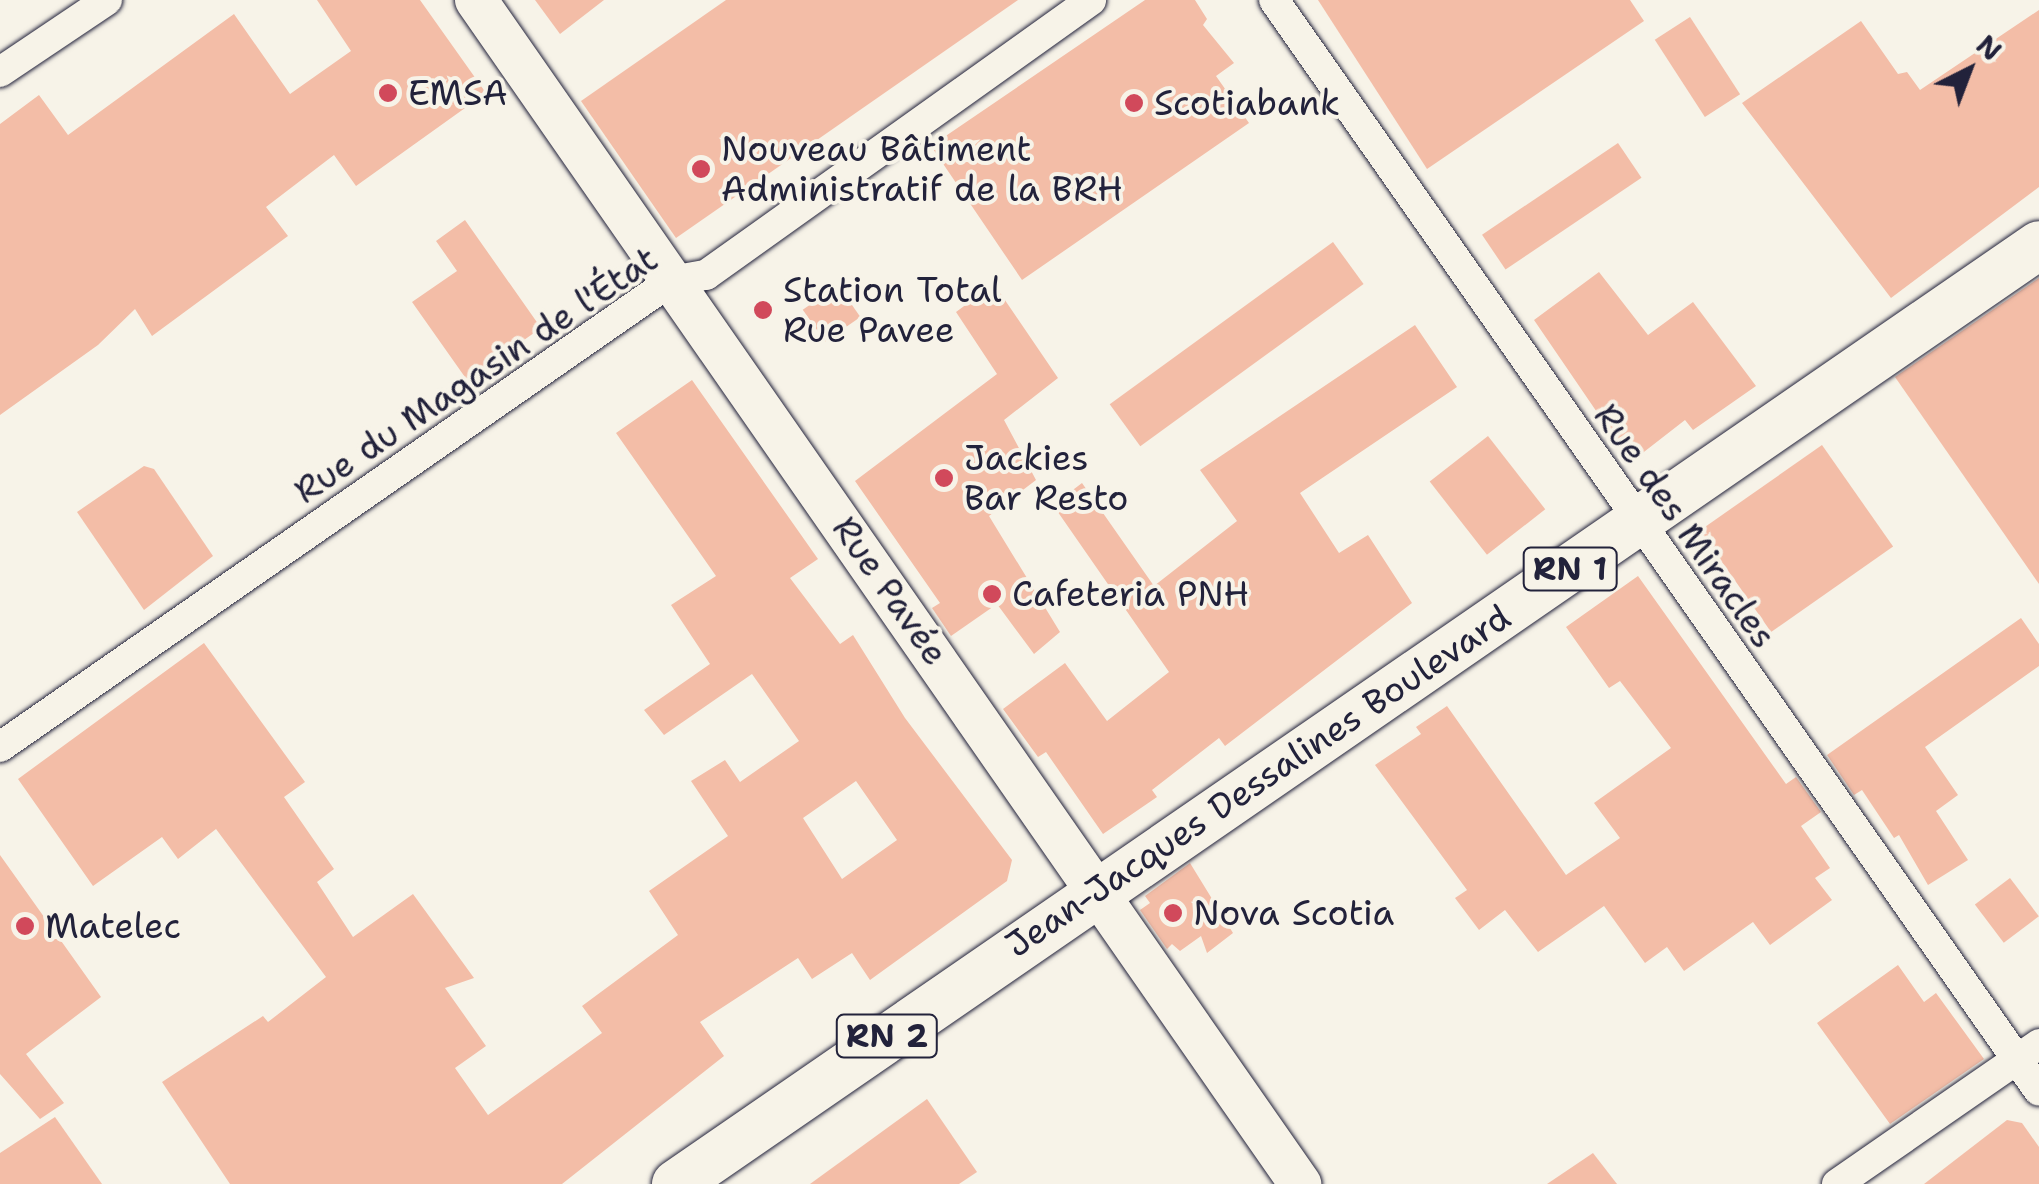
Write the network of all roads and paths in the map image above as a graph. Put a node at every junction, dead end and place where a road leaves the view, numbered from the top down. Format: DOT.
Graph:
graph roads {
  1 [pos="107,0"];
  2 [pos="476,0"];
  3 [pos="1092,0"];
  4 [pos="1274,0"];
  5 [pos="0,72"];
  6 [pos="2039,245"];
  7 [pos="671,281"];
  8 [pos="1637,524"];
  9 [pos="0,747"];
  10 [pos="1099,888"];
  11 [pos="2028,1052"];
  12 [pos="2039,1091"];
  13 [pos="676,1184"];
  14 [pos="1300,1184"];
  15 [pos="1837,1184"];
  1 -- 5 [label="street"];
  2 -- 7 [label="main road, Rue Pavée"];
  3 -- 7 [label="street, Rue du Magasin de l'État"];
  4 -- 8 [label="street, Rue des Miracles"];
  6 -- 8 [label="main road, Jean-Jacques Dessalines Boulevard / RN 1"];
  7 -- 9 [label="street, Rue du Magasin de l'État"];
  7 -- 10 [label="main road, Rue Pavée"];
  8 -- 10 [label="main road, Jean-Jacques Dessalines Boulevard / RN 1"];
  8 -- 11 [label="street, Rue des Miracles"];
  10 -- 13 [label="main road, Jean-Jacques Dessalines Boulevard / RN 2"];
  10 -- 14 [label="main road, Rue Pavée"];
  11 -- 12 [label="street, Rue des Miracles"];
  11 -- 15 [label="street"];
}
